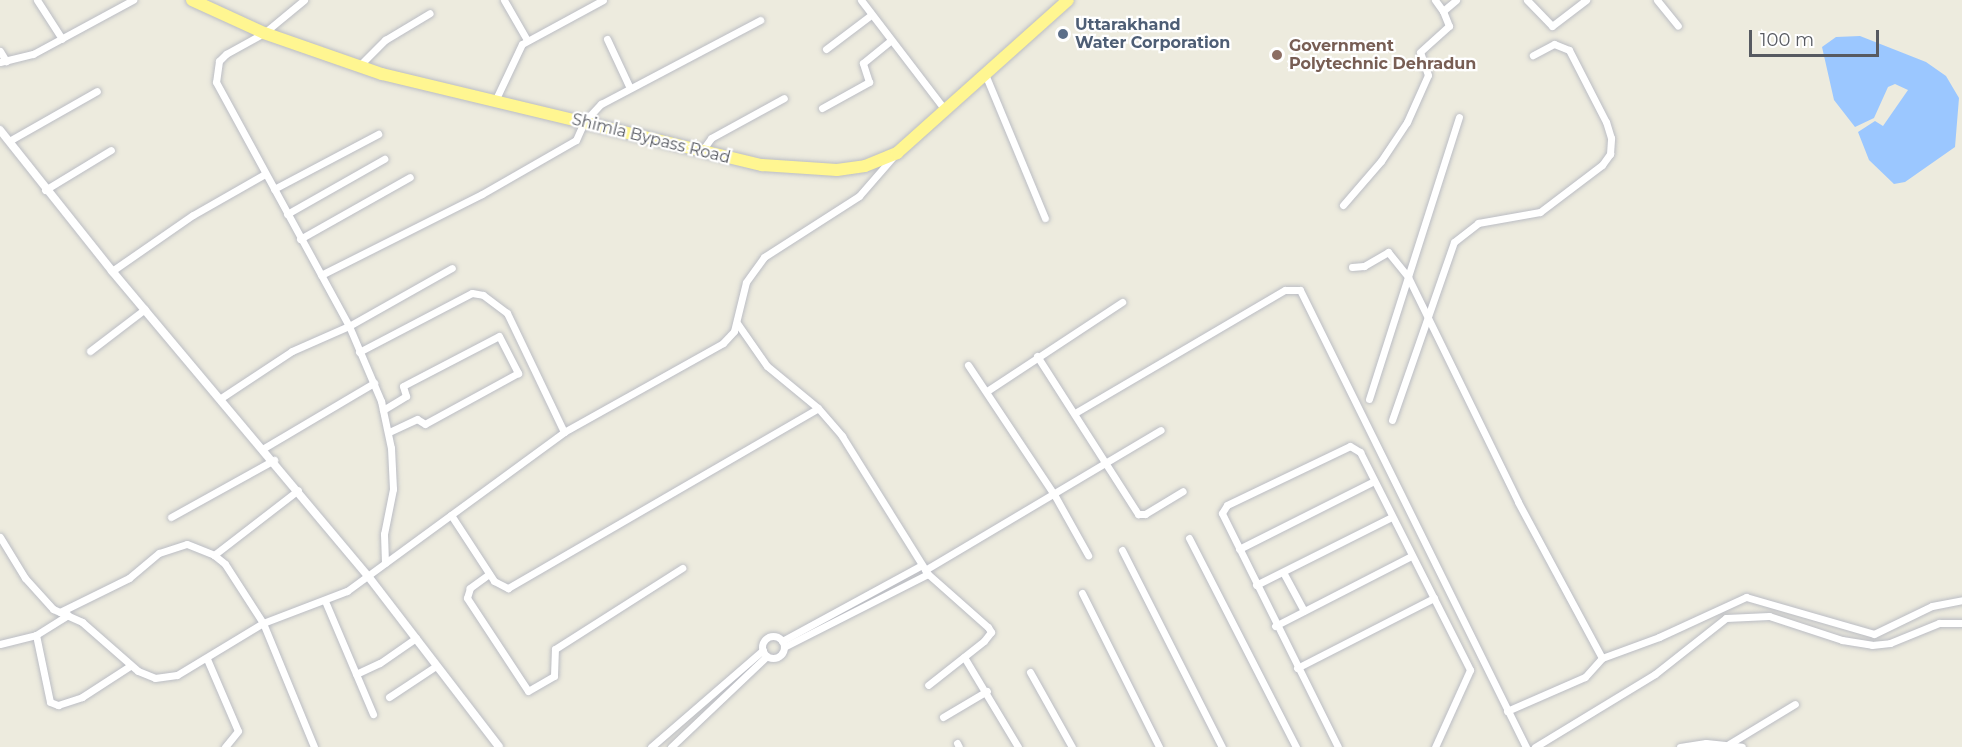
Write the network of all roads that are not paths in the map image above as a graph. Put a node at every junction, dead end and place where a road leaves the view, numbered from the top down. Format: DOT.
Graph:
graph roads {
  1 [pos="37,0"];
  2 [pos="133,0"];
  3 [pos="192,0"];
  4 [pos="304,0"];
  5 [pos="504,0"];
  6 [pos="603,0"];
  7 [pos="861,0"];
  8 [pos="1068,0"];
  9 [pos="1435,0"];
  10 [pos="1456,0"];
  11 [pos="1527,0"];
  12 [pos="1586,0"];
  13 [pos="1656,0"];
  14 [pos="211,5"];
  15 [pos="1443,11"];
  16 [pos="430,13"];
  17 [pos="871,15"];
  18 [pos="760,20"];
  19 [pos="1678,26"];
  20 [pos="264,33"];
  21 [pos="63,39"];
  22 [pos="607,39"];
  23 [pos="527,40"];
  24 [pos="891,40"];
  25 [pos="826,49"];
  26 [pos="0,51"];
  27 [pos="1533,56"];
  28 [pos="3,61"];
  29 [pos="359,66"];
  30 [pos="985,74"];
  31 [pos="630,88"];
  32 [pos="96,91"];
  33 [pos="784,98"];
  34 [pos="495,100"];
  35 [pos="822,108"];
  36 [pos="945,110"];
  37 [pos="1459,117"];
  38 [pos="584,122"];
  39 [pos="378,134"];
  40 [pos="3,136"];
  41 [pos="111,150"];
  42 [pos="701,152"];
  43 [pos="897,153"];
  44 [pos="384,159"];
  45 [pos="265,174"];
  46 [pos="410,177"];
  47 [pos="274,189"];
  48 [pos="45,190"];
  49 [pos="1343,206"];
  50 [pos="287,214"];
  51 [pos="1046,218"];
  52 [pos="300,239"];
  53 [pos="1353,267"];
  54 [pos="452,268"];
  55 [pos="112,271"];
  56 [pos="321,275"];
  57 [pos="1408,277"];
  58 [pos="1122,302"];
  59 [pos="145,309"];
  60 [pos="1429,317"];
  61 [pos="736,323"];
  62 [pos="349,326"];
  63 [pos="90,351"];
  64 [pos="359,352"];
  65 [pos="1037,356"];
  66 [pos="968,365"];
  67 [pos="374,383"];
  68 [pos="987,391"];
  69 [pos="221,398"];
  70 [pos="1369,399"];
  71 [pos="818,408"];
  72 [pos="383,410"];
  73 [pos="1075,413"];
  74 [pos="1392,420"];
  75 [pos="1161,430"];
  76 [pos="389,432"];
  77 [pos="564,432"];
  78 [pos="264,448"];
  79 [pos="274,460"];
  80 [pos="1108,464"];
  81 [pos="1374,481"];
  82 [pos="298,490"];
  83 [pos="1183,490"];
  84 [pos="1055,496"];
  85 [pos="451,515"];
  86 [pos="171,517"];
  87 [pos="1392,517"];
  88 [pos="0,537"];
  89 [pos="1189,538"];
  90 [pos="1239,549"];
  91 [pos="1122,550"];
  92 [pos="214,555"];
  93 [pos="1088,555"];
  94 [pos="1411,556"];
  95 [pos="385,562"];
  96 [pos="682,568"];
  97 [pos="925,570"];
  98 [pos="1283,572"];
  99 [pos="489,574"];
  100 [pos="368,576"];
  101 [pos="1256,585"];
  102 [pos="1082,593"];
  103 [pos="1434,598"];
  104 [pos="1962,600"];
  105 [pos="326,601"];
  106 [pos="1304,611"];
  107 [pos="64,614"];
  108 [pos="263,623"];
  109 [pos="1962,623"];
  110 [pos="1275,626"];
  111 [pos="36,635"];
  112 [pos="416,638"];
  113 [pos="0,644"];
  114 [pos="783,644"];
  115 [pos="765,653"];
  116 [pos="964,657"];
  117 [pos="1602,658"];
  118 [pos="207,659"];
  119 [pos="130,666"];
  120 [pos="436,666"];
  121 [pos="1297,668"];
  122 [pos="1030,672"];
  123 [pos="356,674"];
  124 [pos="928,685"];
  125 [pos="987,691"];
  126 [pos="389,697"];
  127 [pos="1795,704"];
  128 [pos="1508,711"];
  129 [pos="373,714"];
  130 [pos="943,717"];
  131 [pos="1729,744"];
  132 [pos="225,747"];
  133 [pos="314,747"];
  134 [pos="499,747"];
  135 [pos="651,747"];
  136 [pos="671,747"];
  137 [pos="1018,747"];
  138 [pos="1072,747"];
  139 [pos="1159,747"];
  140 [pos="1222,747"];
  141 [pos="1296,747"];
  142 [pos="1338,747"];
  143 [pos="1435,747"];
  144 [pos="1526,747"];
  145 [pos="1535,747"];
  146 [pos="1680,747"];
  147 [pos="1742,747"];
  1 -- 21 [label="street"];
  2 -- 21 [label="street"];
  3 -- 14 [label="highway, Shimla Bypass Road"];
  4 -- 20 [label="street"];
  5 -- 23 [label="street"];
  6 -- 23 [label="street"];
  7 -- 17 [label="street"];
  8 -- 30 [label="highway, Shimla Bypass Road"];
  9 -- 15 [label="street"];
  10 -- 15 [label="street"];
  11 -- 12 [label="street"];
  13 -- 19 [label="street"];
  14 -- 20 [label="highway, Shimla Bypass Road"];
  15 -- 49 [label="street"];
  16 -- 29 [label="street"];
  17 -- 24 [label="street"];
  17 -- 25 [label="street"];
  18 -- 31 [label="street"];
  20 -- 29 [label="highway, Shimla Bypass Road"];
  20 -- 45 [label="street"];
  21 -- 28 [label="street"];
  22 -- 31 [label="street"];
  23 -- 34 [label="street"];
  24 -- 35 [label="street"];
  24 -- 36 [label="street"];
  26 -- 28 [label="street"];
  27 -- 60 [label="street"];
  29 -- 34 [label="highway, Shimla Bypass Road"];
  30 -- 36 [label="highway, Shimla Bypass Road"];
  30 -- 51 [label="street"];
  31 -- 38 [label="street"];
  32 -- 40 [label="street"];
  33 -- 42 [label="street"];
  34 -- 38 [label="highway, Shimla Bypass Road"];
  36 -- 43 [label="highway, Shimla Bypass Road"];
  37 -- 57 [label="street"];
  38 -- 42 [label="highway, Shimla Bypass Road"];
  38 -- 56 [label="street"];
  39 -- 47 [label="street"];
  40 -- 48 [label="street"];
  41 -- 48 [label="street"];
  42 -- 43 [label="highway, Shimla Bypass Road"];
  43 -- 61 [label="street"];
  44 -- 50 [label="street"];
  45 -- 47 [label="street"];
  45 -- 55 [label="street"];
  46 -- 52 [label="street"];
  47 -- 50 [label="street"];
  48 -- 55 [label="street"];
  50 -- 52 [label="street"];
  52 -- 56 [label="street"];
  53 -- 57 [label="street"];
  54 -- 62 [label="street"];
  55 -- 59 [label="street"];
  56 -- 62 [label="street"];
  57 -- 60 [label="street"];
  57 -- 70 [label="street"];
  58 -- 65 [label="street"];
  59 -- 63 [label="street"];
  59 -- 69 [label="street"];
  60 -- 74 [label="street"];
  60 -- 117 [label="street"];
  61 -- 71 [label="street"];
  61 -- 77 [label="street"];
  62 -- 64 [label="street"];
  62 -- 69 [label="street"];
  64 -- 67 [label="street"];
  64 -- 77 [label="street"];
  65 -- 68 [label="street"];
  65 -- 73 [label="street"];
  66 -- 68 [label="street"];
  67 -- 72 [label="street"];
  67 -- 78 [label="street"];
  68 -- 84 [label="street"];
  69 -- 78 [label="street"];
  71 -- 97 [label="street"];
  71 -- 99 [label="street"];
  72 -- 76 [label="street"];
  72 -- 76 [label="street"];
  73 -- 80 [label="street"];
  73 -- 128 [label="street"];
  75 -- 80 [label="street"];
  76 -- 95 [label="street"];
  77 -- 85 [label="street"];
  78 -- 79 [label="street"];
  79 -- 82 [label="street"];
  79 -- 86 [label="street"];
  80 -- 83 [label="street"];
  80 -- 84 [label="street"];
  81 -- 87 [label="street"];
  81 -- 90 [label="street"];
  81 -- 90 [label="street"];
  82 -- 92 [label="street"];
  82 -- 100 [label="street"];
  84 -- 93 [label="street"];
  84 -- 97 [label="street"];
  85 -- 95 [label="street"];
  85 -- 99 [label="street"];
  87 -- 94 [label="street"];
  87 -- 98 [label="street"];
  88 -- 107 [label="street"];
  89 -- 141 [label="street"];
  90 -- 101 [label="street"];
  91 -- 140 [label="street"];
  92 -- 107 [label="street"];
  92 -- 108 [label="street"];
  94 -- 103 [label="street"];
  94 -- 106 [label="street"];
  95 -- 100 [label="street"];
  96 -- 99 [label="street"];
  97 -- 114 [label="street"];
  97 -- 114 [label="street"];
  97 -- 116 [label="street"];
  98 -- 101 [label="street"];
  98 -- 106 [label="street"];
  100 -- 105 [label="street"];
  100 -- 112 [label="street"];
  101 -- 110 [label="street"];
  102 -- 139 [label="street"];
  103 -- 121 [label="street"];
  103 -- 143 [label="street"];
  104 -- 117 [label="street"];
  105 -- 108 [label="street"];
  105 -- 123 [label="street"];
  106 -- 110 [label="street"];
  107 -- 111 [label="street"];
  107 -- 119 [label="street"];
  108 -- 118 [label="street"];
  108 -- 133 [label="street"];
  109 -- 145 [label="street"];
  110 -- 121 [label="street"];
  111 -- 113 [label="street"];
  111 -- 119 [label="street"];
  112 -- 120 [label="street"];
  112 -- 123 [label="street"];
  114 -- 115 [label="street"];
  114 -- 115 [label="street"];
  115 -- 135 [label="street"];
  115 -- 136 [label="street"];
  116 -- 124 [label="street"];
  116 -- 125 [label="street"];
  117 -- 128 [label="street"];
  118 -- 119 [label="street"];
  118 -- 132 [label="street"];
  120 -- 126 [label="street"];
  120 -- 134 [label="street"];
  121 -- 142 [label="street"];
  122 -- 138 [label="street"];
  123 -- 129 [label="street"];
  125 -- 130 [label="street"];
  125 -- 137 [label="street"];
  127 -- 131 [label="street"];
  128 -- 144 [label="street"];
  131 -- 146 [label="street"];
  131 -- 147 [label="street"];
}
